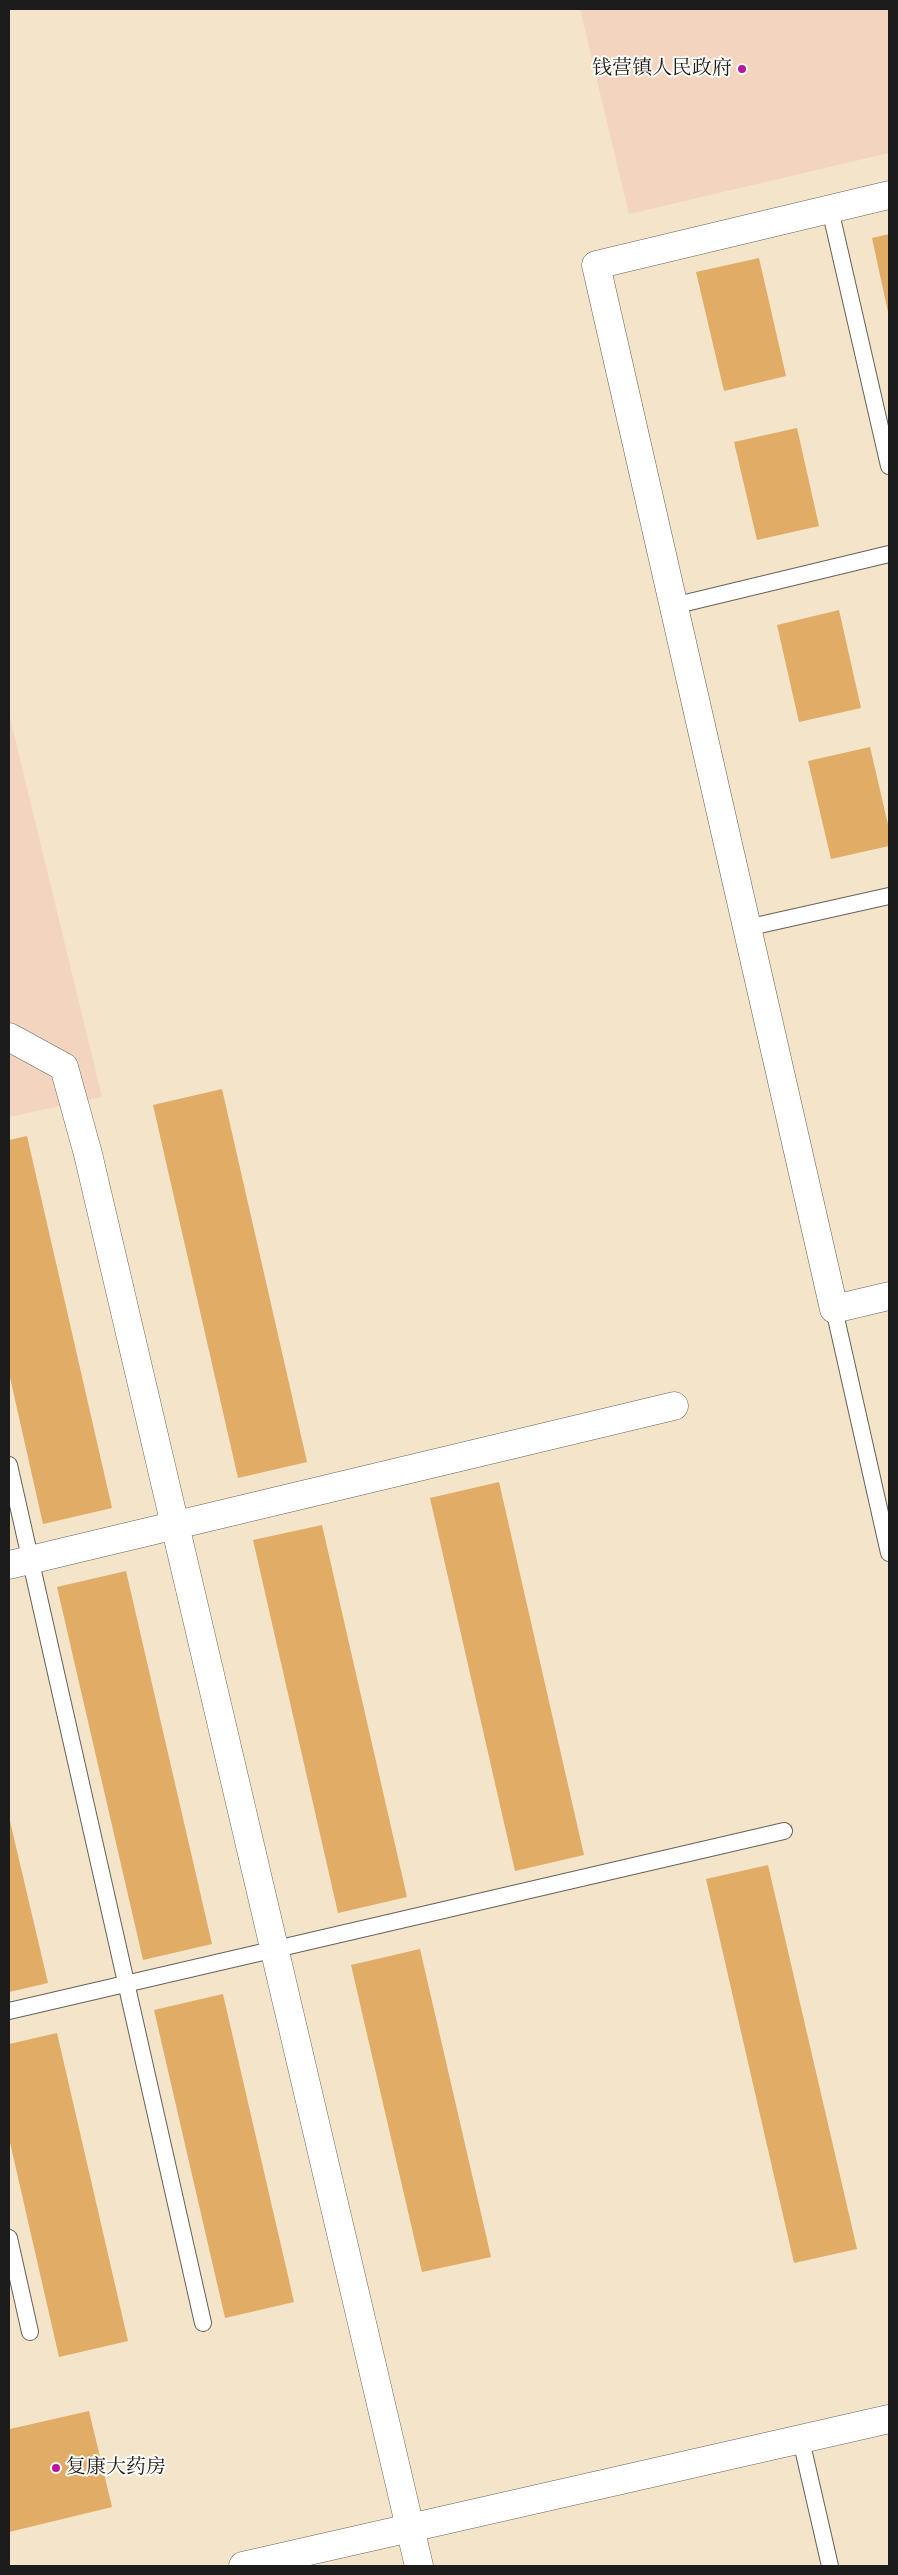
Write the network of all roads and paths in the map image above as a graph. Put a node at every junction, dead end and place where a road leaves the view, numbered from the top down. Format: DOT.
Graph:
graph roads {
  1 [pos="889,195"];
  2 [pos="830,209"];
  3 [pos="889,466"];
  4 [pos="889,554"];
  5 [pos="673,606"];
  6 [pos="889,896"];
  7 [pos="746,928"];
  8 [pos="9,1037"];
  9 [pos="889,1296"];
  10 [pos="834,1309"];
  11 [pos="674,1406"];
  12 [pos="9,1466"];
  13 [pos="175,1525"];
  14 [pos="889,1553"];
  15 [pos="19,1562"];
  16 [pos="784,1831"];
  17 [pos="274,1949"];
  18 [pos="126,1983"];
  19 [pos="9,2011"];
  20 [pos="9,2238"];
  21 [pos="203,2324"];
  22 [pos="30,2332"];
  23 [pos="889,2420"];
  24 [pos="801,2440"];
  25 [pos="410,2528"];
  26 [pos="244,2566"];
  27 [pos="419,2566"];
  28 [pos="830,2566"];
  1 -- 2 [label="street"];
  2 -- 3 [label="lane"];
  2 -- 5 [label="street"];
  4 -- 5 [label="lane"];
  5 -- 7 [label="street"];
  6 -- 7 [label="lane"];
  7 -- 10 [label="street"];
  8 -- 13 [label="street"];
  9 -- 10 [label="street"];
  10 -- 14 [label="lane"];
  11 -- 13 [label="street"];
  12 -- 15 [label="lane"];
  13 -- 15 [label="street"];
  13 -- 17 [label="street"];
  15 -- 18 [label="lane"];
  16 -- 17 [label="lane"];
  17 -- 18 [label="lane"];
  17 -- 25 [label="street"];
  18 -- 19 [label="lane"];
  18 -- 21 [label="lane"];
  20 -- 22 [label="lane"];
  23 -- 24 [label="street"];
  24 -- 25 [label="street"];
  24 -- 28 [label="lane"];
  25 -- 26 [label="street"];
  25 -- 27 [label="street"];
}
